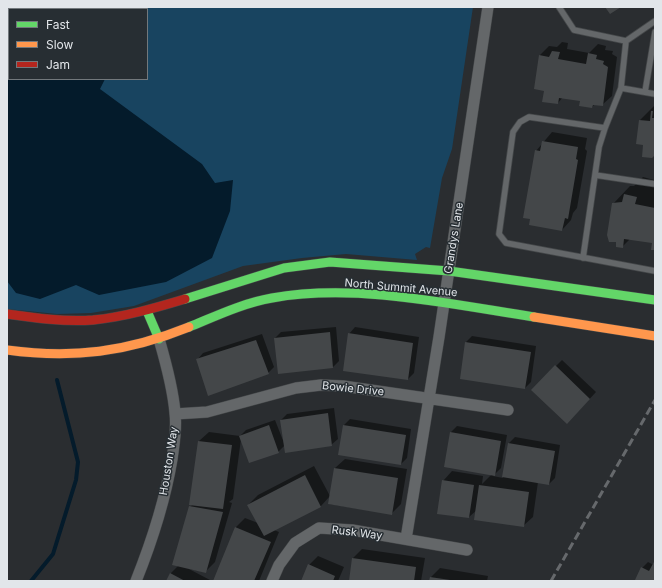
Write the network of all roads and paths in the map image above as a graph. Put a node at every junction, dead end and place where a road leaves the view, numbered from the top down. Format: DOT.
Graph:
graph roads {
  1 [pos="488,7"];
  2 [pos="559,7"];
  3 [pos="655,20"];
  4 [pos="655,32"];
  5 [pos="626,41"];
  6 [pos="621,88"];
  7 [pos="646,92"];
  8 [pos="655,94"];
  9 [pos="604,128"];
  10 [pos="595,175"];
  11 [pos="655,184"];
  12 [pos="583,258"];
  13 [pos="449,271"];
  14 [pos="655,271"];
  15 [pos="655,300"];
  16 [pos="444,303"];
  17 [pos="147,311"];
  18 [pos="7,314"];
  19 [pos="655,336"];
  20 [pos="159,339"];
  21 [pos="7,350"];
  22 [pos="428,399"];
  23 [pos="508,410"];
  24 [pos="175,414"];
  25 [pos="406,539"];
  26 [pos="467,550"];
  27 [pos="136,581"];
  28 [pos="272,581"];
  1 -- 13 [label="street, Grandys Lane"];
  2 -- 5 [label="lane"];
  3 -- 5 [label="lane"];
  4 -- 7 [label="lane"];
  5 -- 6 [label="lane"];
  6 -- 7 [label="lane"];
  6 -- 9 [label="lane"];
  7 -- 8 [label="lane"];
  9 -- 10 [label="lane"];
  9 -- 12 [label="lane"];
  10 -- 11 [label="lane"];
  10 -- 12 [label="lane"];
  12 -- 14 [label="lane"];
  13 -- 15 [label="main road, North Summit Avenue"];
  13 -- 16 [label="street, Grandys Lane"];
  13 -- 17 [label="main road, North Summit Avenue"];
  16 -- 19 [label="main road, North Summit Avenue"];
  16 -- 20 [label="main road, North Summit Avenue"];
  16 -- 22 [label="street, Grandys Lane"];
  17 -- 18 [label="main road, North Summit Avenue"];
  17 -- 20 [label="main road"];
  20 -- 21 [label="main road, North Summit Avenue"];
  20 -- 24 [label="street, Houston Way"];
  22 -- 23 [label="street, Bowie Drive"];
  22 -- 24 [label="street, Bowie Drive"];
  22 -- 25 [label="street, Grandys Lane"];
  24 -- 27 [label="street, Houston Way"];
  25 -- 26 [label="street, Rusk Way"];
  25 -- 28 [label="street, Rusk Way"];
}
